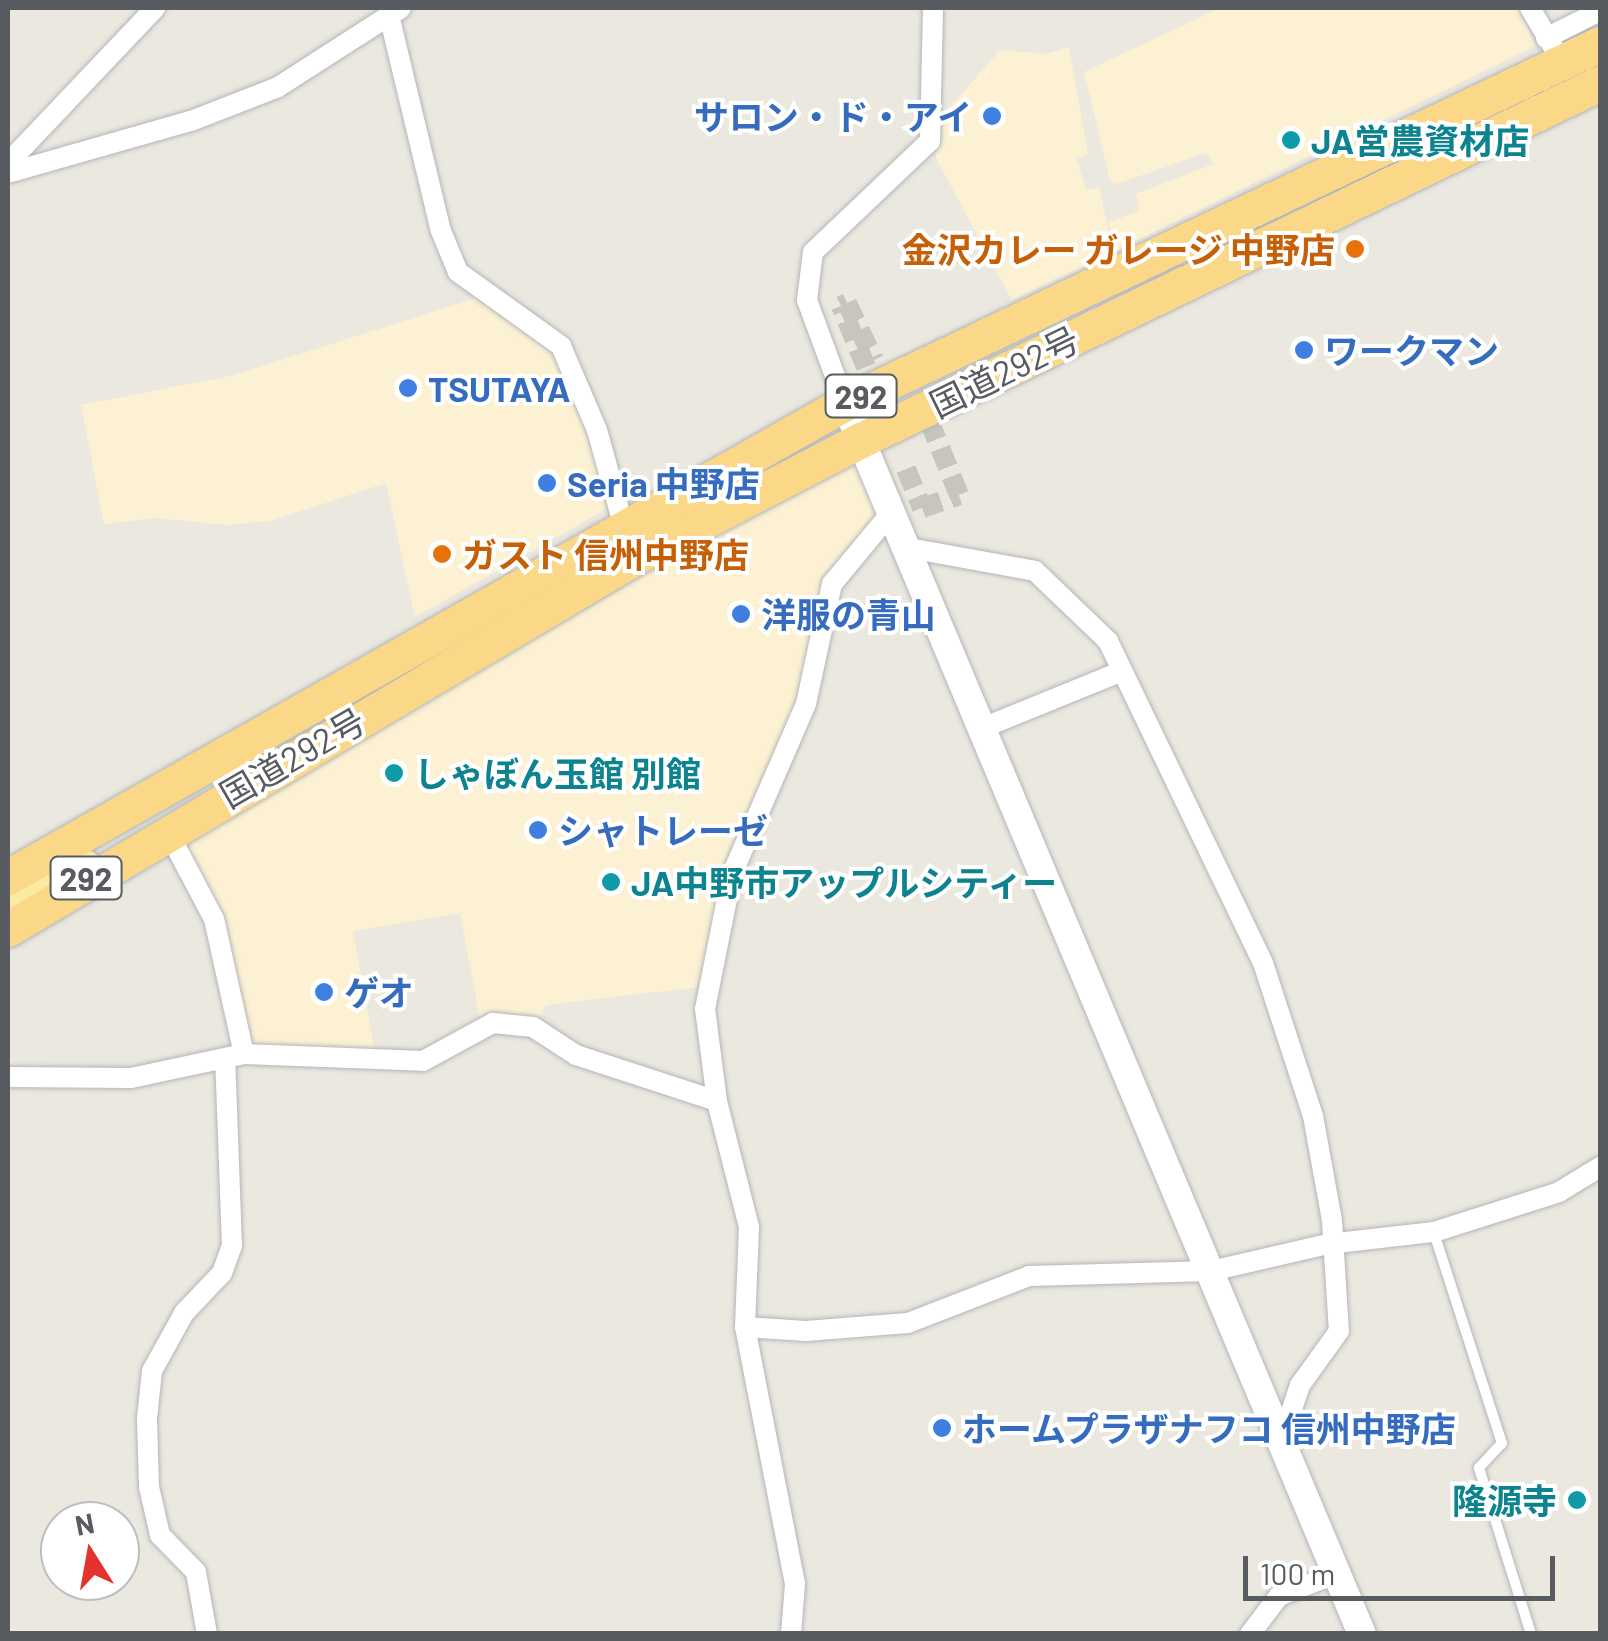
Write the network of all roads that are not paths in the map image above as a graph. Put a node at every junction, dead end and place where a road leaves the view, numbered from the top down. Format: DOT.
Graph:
graph roads {
  1 [pos="155,8"];
  2 [pos="933,8"];
  3 [pos="1530,8"];
  4 [pos="395,12"];
  5 [pos="1600,12"];
  6 [pos="1600,44"];
  7 [pos="1554,50"];
  8 [pos="1596,91"];
  9 [pos="8,164"];
  10 [pos="8,174"];
  11 [pos="845,403"];
  12 [pos="861,440"];
  13 [pos="891,513"];
  14 [pos="623,524"];
  15 [pos="909,548"];
  16 [pos="1120,672"];
  17 [pos="980,729"];
  18 [pos="158,815"];
  19 [pos="8,877"];
  20 [pos="8,893"];
  21 [pos="8,906"];
  22 [pos="8,929"];
  23 [pos="234,1056"];
  24 [pos="8,1077"];
  25 [pos="716,1102"];
  26 [pos="1600,1167"];
  27 [pos="1434,1232"];
  28 [pos="1328,1244"];
  29 [pos="1211,1271"];
  30 [pos="745,1327"];
  31 [pos="1281,1442"];
  32 [pos="1338,1573"];
  33 [pos="207,1634"];
  34 [pos="792,1634"];
  35 [pos="1250,1634"];
  36 [pos="1362,1634"];
  37 [pos="1531,1634"];
  1 -- 9 [label="street"];
  2 -- 11 [label="street"];
  3 -- 7 [label="street"];
  4 -- 10 [label="street"];
  4 -- 14 [label="street"];
  5 -- 7 [label="street"];
  6 -- 7 [label="highway, 国道292号 / 292"];
  7 -- 11 [label="highway, 国道292号 / 292"];
  8 -- 12 [label="highway, 国道292号 / 292"];
  11 -- 12 [label="street"];
  11 -- 14 [label="highway, 国道292号 / 292"];
  12 -- 13 [label="street"];
  12 -- 18 [label="highway, 国道292号 / 292"];
  13 -- 15 [label="street"];
  13 -- 25 [label="street"];
  14 -- 18 [label="highway, 国道292号 / 292"];
  15 -- 16 [label="street"];
  15 -- 17 [label="street"];
  16 -- 17 [label="street"];
  16 -- 28 [label="street"];
  17 -- 29 [label="street"];
  18 -- 19 [label="highway, 国道292号 / 292"];
  18 -- 20 [label="main road"];
  18 -- 21 [label="main road"];
  18 -- 22 [label="highway, 国道292号 / 292"];
  18 -- 23 [label="street"];
  23 -- 24 [label="street"];
  23 -- 25 [label="street"];
  23 -- 33 [label="street"];
  25 -- 30 [label="street"];
  26 -- 27 [label="street"];
  27 -- 28 [label="street"];
  27 -- 37 [label="lane"];
  28 -- 29 [label="street"];
  28 -- 31 [label="street"];
  29 -- 30 [label="street"];
  29 -- 31 [label="street"];
  30 -- 34 [label="street"];
  31 -- 32 [label="street"];
  32 -- 35 [label="street"];
  32 -- 36 [label="street"];
}
